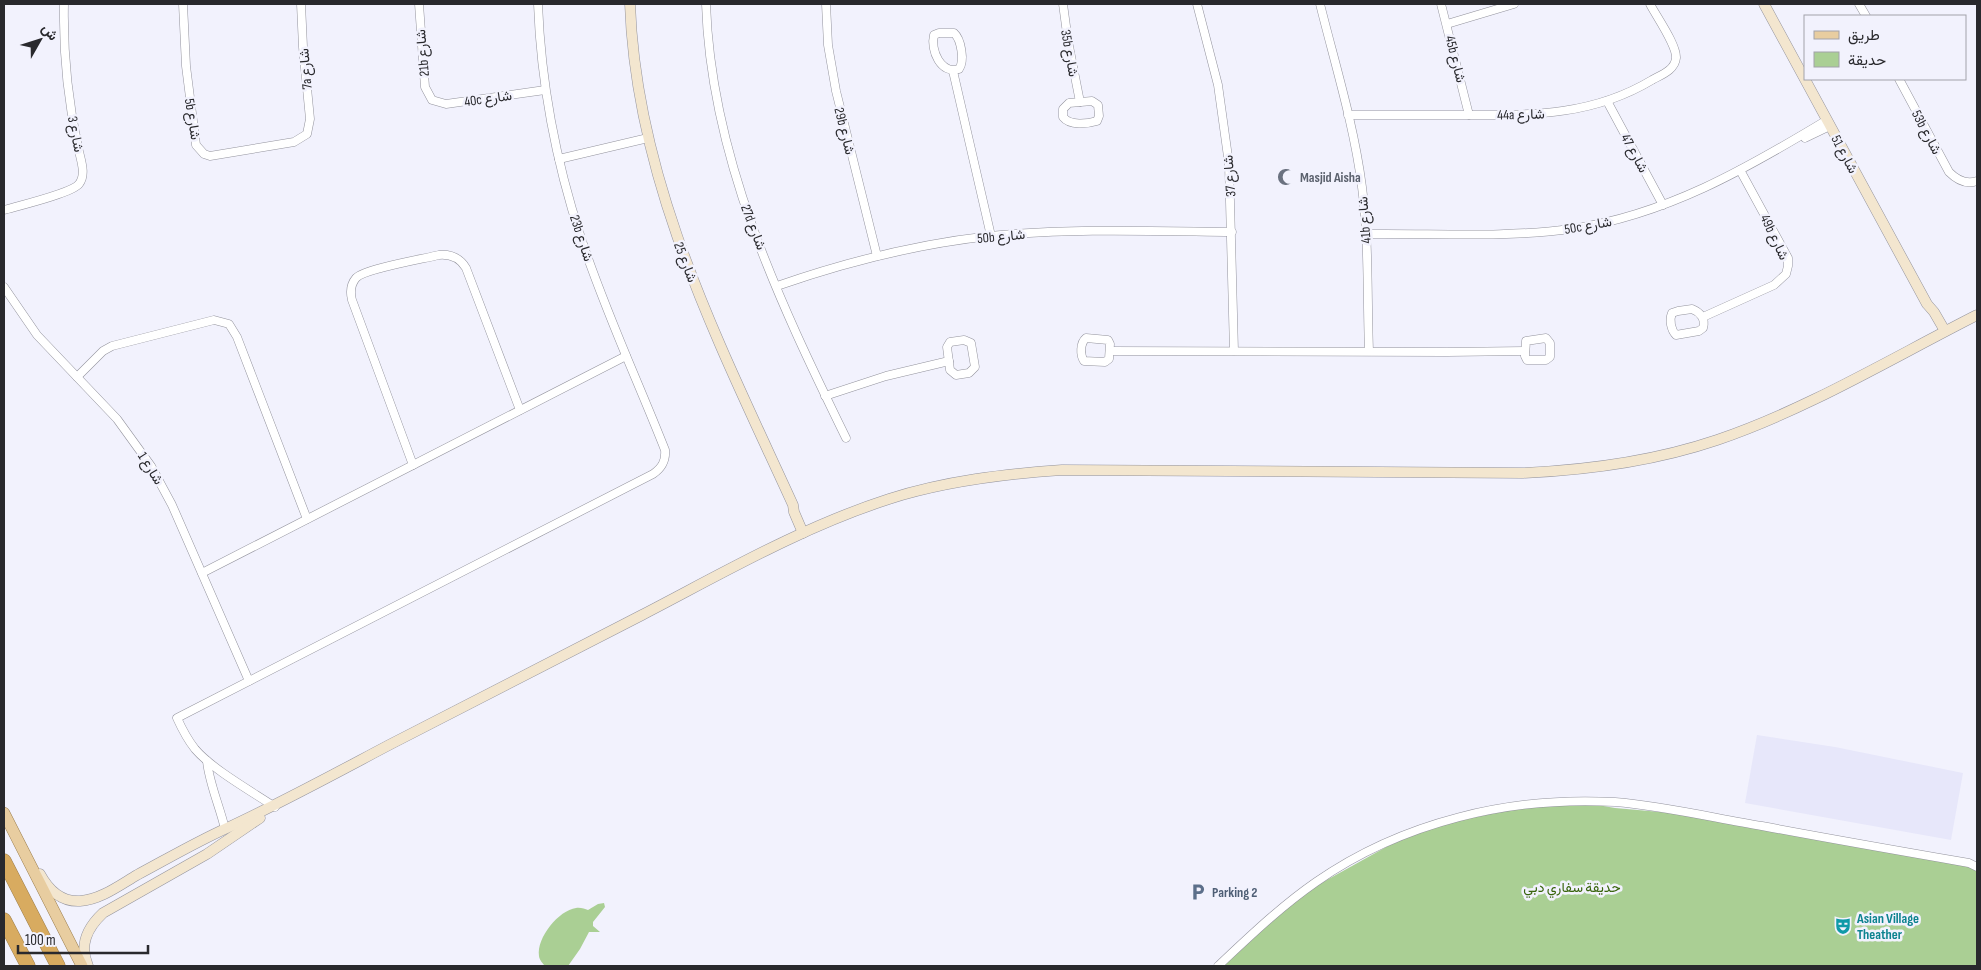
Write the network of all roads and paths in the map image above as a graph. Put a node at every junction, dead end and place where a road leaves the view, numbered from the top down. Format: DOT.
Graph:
graph roads {
  1 [pos="64,4"];
  2 [pos="183,4"];
  3 [pos="301,4"];
  4 [pos="419,4"];
  5 [pos="538,4"];
  6 [pos="630,4"];
  7 [pos="706,4"];
  8 [pos="826,4"];
  9 [pos="1063,4"];
  10 [pos="1197,4"];
  11 [pos="1320,4"];
  12 [pos="1441,4"];
  13 [pos="1514,4"];
  14 [pos="1650,4"];
  15 [pos="1764,4"];
  16 [pos="1859,4"];
  17 [pos="1865,15"];
  18 [pos="1447,24"];
  19 [pos="953,70"];
  20 [pos="1804,78"];
  21 [pos="1805,80"];
  22 [pos="1900,80"];
  23 [pos="545,90"];
  24 [pos="432,100"];
  25 [pos="1607,101"];
  26 [pos="1080,102"];
  27 [pos="1348,115"];
  28 [pos="1469,115"];
  29 [pos="1828,123"];
  30 [pos="306,134"];
  31 [pos="648,138"];
  32 [pos="559,159"];
  33 [pos="1740,170"];
  34 [pos="1977,181"];
  35 [pos="1663,205"];
  36 [pos="4,210"];
  37 [pos="1232,232"];
  38 [pos="1366,234"];
  39 [pos="991,236"];
  40 [pos="877,256"];
  41 [pos="777,286"];
  42 [pos="4,287"];
  43 [pos="1977,315"];
  44 [pos="1702,317"];
  45 [pos="1942,332"];
  46 [pos="1110,351"];
  47 [pos="1234,351"];
  48 [pos="1368,351"];
  49 [pos="1525,351"];
  50 [pos="626,356"];
  51 [pos="948,361"];
  52 [pos="77,377"];
  53 [pos="825,396"];
  54 [pos="520,410"];
  55 [pos="846,438"];
  56 [pos="414,465"];
  57 [pos="307,519"];
  58 [pos="806,531"];
  59 [pos="202,573"];
  60 [pos="249,681"];
  61 [pos="207,760"];
  62 [pos="274,807"];
  63 [pos="4,813"];
  64 [pos="225,829"];
  65 [pos="21,847"];
  66 [pos="4,861"];
  67 [pos="1973,863"];
  68 [pos="1977,867"];
  69 [pos="4,920"];
  70 [pos="28,966"];
  71 [pos="58,966"];
  72 [pos="82,966"];
  73 [pos="88,966"];
  74 [pos="1218,966"];
  1 -- 36 [label="street, شارع 3"];
  2 -- 30 [label="street, 5b شارع"];
  3 -- 30 [label="street, 7a شارع"];
  4 -- 24 [label="street, 21b شارع"];
  5 -- 23 [label="street, 23b شارع"];
  6 -- 31 [label="street, شارع 25"];
  7 -- 41 [label="street, 27d شارع"];
  8 -- 40 [label="street, 29b شارع"];
  9 -- 26 [label="street, 35b شارع"];
  10 -- 37 [label="street, شارع 37"];
  11 -- 27 [label="street, 41b شارع"];
  12 -- 18 [label="street, 45b شارع"];
  13 -- 18 [label="street"];
  14 -- 25 [label="street, 44a شارع"];
  15 -- 20 [label="street, شارع 51"];
  16 -- 17 [label="street"];
  18 -- 28 [label="street, 45b شارع"];
  19 -- 19 [label="street"];
  19 -- 39 [label="street"];
  21 -- 29 [label="street, شارع 51"];
  22 -- 34 [label="street, 53b شارع"];
  23 -- 24 [label="street, 40c شارع"];
  23 -- 32 [label="street, 23b شارع"];
  25 -- 28 [label="street, 44a شارع"];
  25 -- 35 [label="street, شارع 47"];
  26 -- 26 [label="street"];
  27 -- 28 [label="street, 44a شارع"];
  27 -- 38 [label="street, 41b شارع"];
  29 -- 33 [label="street, 50c شارع"];
  29 -- 45 [label="street, شارع 51"];
  31 -- 32 [label="street"];
  31 -- 58 [label="street, شارع 25"];
  32 -- 50 [label="street, 23b شارع"];
  33 -- 35 [label="street, 50c شارع"];
  33 -- 44 [label="street, 49b شارع"];
  35 -- 38 [label="street, 50c شارع"];
  37 -- 39 [label="street, 50b شارع"];
  37 -- 47 [label="street, شارع 37"];
  38 -- 48 [label="street, 41b شارع"];
  39 -- 40 [label="street, 50b شارع"];
  40 -- 41 [label="street, 50b شارع"];
  41 -- 53 [label="street, 27d شارع"];
  42 -- 52 [label="street, شارع 1"];
  43 -- 45 [label="street"];
  44 -- 44 [label="street"];
  45 -- 58 [label="street"];
  46 -- 47 [label="street"];
  47 -- 48 [label="street"];
  48 -- 49 [label="street"];
  50 -- 54 [label="street"];
  50 -- 60 [label="street, 23b شارع"];
  51 -- 51 [label="street"];
  51 -- 53 [label="street"];
  52 -- 57 [label="street"];
  52 -- 59 [label="street, شارع 1"];
  53 -- 55 [label="street, 27d شارع"];
  54 -- 56 [label="street"];
  54 -- 56 [label="street"];
  56 -- 57 [label="street"];
  57 -- 59 [label="street"];
  58 -- 62 [label="street"];
  59 -- 60 [label="street, شارع 1"];
  60 -- 61 [label="street"];
  61 -- 62 [label="street"];
  61 -- 64 [label="street"];
  62 -- 64 [label="street"];
  62 -- 73 [label="street"];
  63 -- 65 [label="main road"];
  64 -- 65 [label="street"];
  65 -- 72 [label="main road"];
  66 -- 71 [label="highway"];
  67 -- 68 [label="street"];
  67 -- 74 [label="street"];
  69 -- 70 [label="highway"];
}
